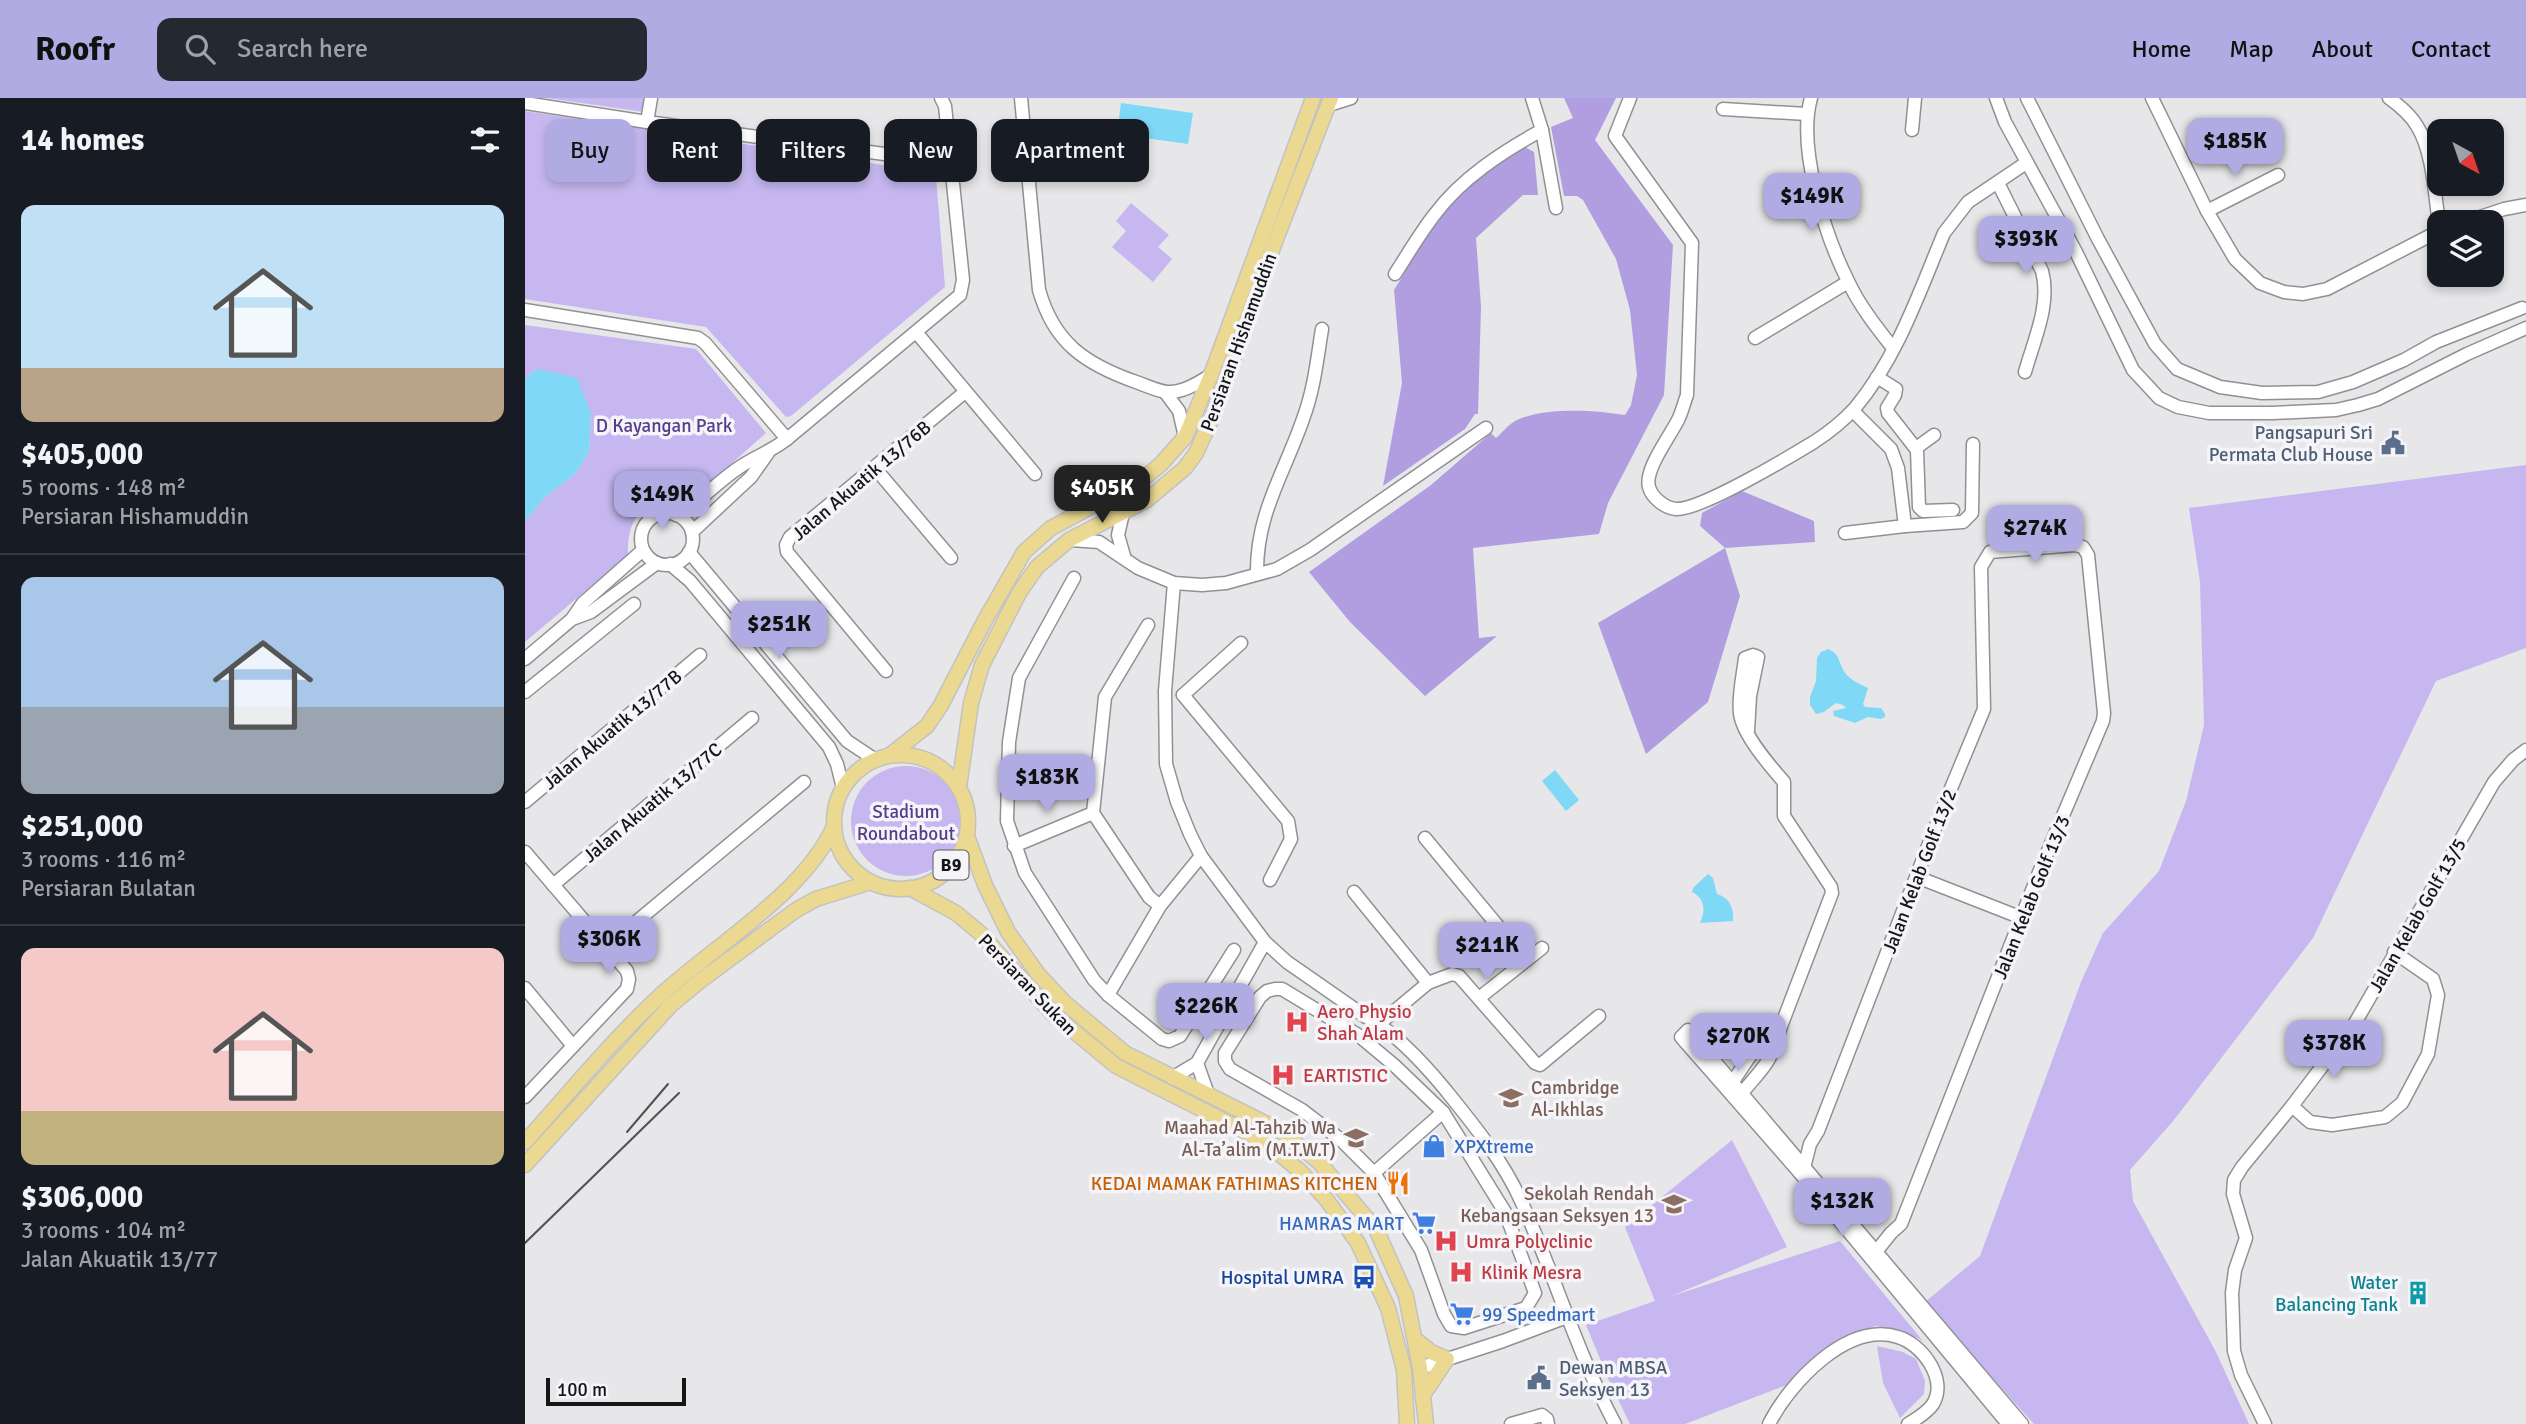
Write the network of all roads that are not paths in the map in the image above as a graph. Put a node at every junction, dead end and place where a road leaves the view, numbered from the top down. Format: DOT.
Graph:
graph roads {
  1 [pos="652,98"];
  2 [pos="941,98"];
  3 [pos="1021,98"];
  4 [pos="1313,98"];
  5 [pos="1351,98"];
  6 [pos="1532,98"];
  7 [pos="1630,98"];
  8 [pos="1811,98"];
  9 [pos="1915,98"];
  10 [pos="1996,98"];
  11 [pos="2027,98"];
  12 [pos="2152,98"];
  13 [pos="2389,98"];
  14 [pos="1330,102"];
  15 [pos="525,103"];
  16 [pos="1723,109"];
  17 [pos="1807,114"];
  18 [pos="648,119"];
  19 [pos="946,119"];
  20 [pos="647,122"];
  21 [pos="1542,130"];
  22 [pos="1912,131"];
  23 [pos="742,135"];
  24 [pos="884,154"];
  25 [pos="2027,163"];
  26 [pos="2278,175"];
  27 [pos="953,182"];
  28 [pos="1998,183"];
  29 [pos="2526,205"];
  30 [pos="1556,208"];
  31 [pos="2437,210"];
  32 [pos="2501,210"];
  33 [pos="2207,211"];
  34 [pos="2427,237"];
  35 [pos="2098,239"];
  36 [pos="2076,252"];
  37 [pos="1395,274"];
  38 [pos="1848,282"];
  39 [pos="2522,308"];
  40 [pos="525,310"];
  41 [pos="2526,328"];
  42 [pos="1322,329"];
  43 [pos="916,332"];
  44 [pos="1755,338"];
  45 [pos="1893,348"];
  46 [pos="2025,372"];
  47 [pos="1211,375"];
  48 [pos="1877,377"];
  49 [pos="2353,382"];
  50 [pos="965,392"];
  51 [pos="1165,392"];
  52 [pos="2358,405"];
  53 [pos="1853,411"];
  54 [pos="1486,428"];
  55 [pos="1934,435"];
  56 [pos="1185,437"];
  57 [pos="787,439"];
  58 [pos="1973,444"];
  59 [pos="1916,448"];
  60 [pos="768,453"];
  61 [pos="875,468"];
  62 [pos="1035,474"];
  63 [pos="1953,510"];
  64 [pos="1123,513"];
  65 [pos="676,515"];
  66 [pos="1905,526"];
  67 [pos="692,532"];
  68 [pos="1845,533"];
  69 [pos="1069,540"];
  70 [pos="2083,548"];
  71 [pos="643,550"];
  72 [pos="689,552"];
  73 [pos="1123,556"];
  74 [pos="951,558"];
  75 [pos="663,564"];
  76 [pos="1257,574"];
  77 [pos="1074,578"];
  78 [pos="1174,583"];
  79 [pos="634,604"];
  80 [pos="572,619"];
  81 [pos="1147,625"];
  82 [pos="1241,643"];
  83 [pos="700,655"];
  84 [pos="525,659"];
  85 [pos="886,671"];
  86 [pos="1165,691"];
  87 [pos="525,692"];
  88 [pos="1183,695"];
  89 [pos="752,718"];
  90 [pos="1748,731"];
  91 [pos="2526,750"];
  92 [pos="890,755"];
  93 [pos="874,759"];
  94 [pos="804,782"];
  95 [pos="959,787"];
  96 [pos="843,788"];
  97 [pos="525,802"];
  98 [pos="1093,813"];
  99 [pos="834,826"];
  100 [pos="967,836"];
  101 [pos="1425,838"];
  102 [pos="1014,846"];
  103 [pos="525,852"];
  104 [pos="1201,856"];
  105 [pos="1917,877"];
  106 [pos="1270,880"];
  107 [pos="871,882"];
  108 [pos="553,885"];
  109 [pos="910,888"];
  110 [pos="1354,892"];
  111 [pos="1160,906"];
  112 [pos="2022,918"];
  113 [pos="1265,942"];
  114 [pos="606,947"];
  115 [pos="1542,948"];
  116 [pos="1234,950"];
  117 [pos="2394,952"];
  118 [pos="1526,960"];
  119 [pos="1428,983"];
  120 [pos="525,988"];
  121 [pos="1108,995"];
  122 [pos="1479,998"];
  123 [pos="1599,1016"];
  124 [pos="1366,1017"];
  125 [pos="1220,1021"];
  126 [pos="1379,1024"];
  127 [pos="1780,1029"];
  128 [pos="1358,1035"];
  129 [pos="1681,1037"];
  130 [pos="573,1046"];
  131 [pos="1228,1047"];
  132 [pos="1197,1063"];
  133 [pos="1172,1078"];
  134 [pos="1730,1086"];
  135 [pos="1208,1094"];
  136 [pos="525,1097"];
  137 [pos="1739,1097"];
  138 [pos="2293,1106"];
  139 [pos="1443,1112"];
  140 [pos="525,1142"];
  141 [pos="525,1165"];
  142 [pos="1802,1170"];
  143 [pos="1374,1173"];
  144 [pos="1521,1201"];
  145 [pos="1505,1212"];
  146 [pos="1874,1256"];
  147 [pos="1567,1317"];
  148 [pos="1464,1328"];
  149 [pos="1416,1340"];
  150 [pos="1474,1351"];
  151 [pos="1400,1352"];
  152 [pos="1447,1359"];
  153 [pos="1420,1368"];
  154 [pos="1406,1390"];
  155 [pos="1423,1395"];
  156 [pos="1547,1420"];
  157 [pos="1407,1424"];
  158 [pos="1426,1424"];
  159 [pos="1511,1424"];
  160 [pos="1615,1424"];
  161 [pos="1769,1424"];
  162 [pos="1908,1424"];
  163 [pos="2008,1424"];
  164 [pos="2022,1424"];
  165 [pos="2265,1424"];
  1 -- 18 [label="street"];
  2 -- 19 [label="street"];
  3 -- 51 [label="street"];
  4 -- 47 [label="main road, Persiaran Hishamuddin"];
  5 -- 14 [label="street"];
  6 -- 21 [label="street"];
  7 -- 53 [label="street"];
  8 -- 17 [label="street"];
  9 -- 22 [label="street"];
  10 -- 25 [label="street"];
  11 -- 35 [label="street"];
  12 -- 33 [label="street"];
  13 -- 31 [label="street"];
  14 -- 64 [label="main road, Persiaran Hishamuddin"];
  15 -- 20 [label="street"];
  16 -- 17 [label="street"];
  17 -- 38 [label="street"];
  21 -- 30 [label="street"];
  21 -- 37 [label="street"];
  23 -- 24 [label="street"];
  25 -- 28 [label="street"];
  25 -- 36 [label="street"];
  26 -- 33 [label="street"];
  27 -- 43 [label="street"];
  28 -- 45 [label="street"];
  28 -- 46 [label="street"];
  29 -- 32 [label="street"];
  33 -- 34 [label="street"];
  35 -- 36 [label="street"];
  35 -- 49 [label="street"];
  36 -- 52 [label="street"];
  38 -- 44 [label="street"];
  38 -- 45 [label="street"];
  39 -- 49 [label="street"];
  40 -- 57 [label="street"];
  41 -- 52 [label="street"];
  42 -- 76 [label="street"];
  43 -- 50 [label="street"];
  43 -- 57 [label="street"];
  45 -- 48 [label="street"];
  47 -- 51 [label="street"];
  47 -- 56 [label="main road, Persiaran Hishamuddin"];
  48 -- 53 [label="street"];
  48 -- 59 [label="street"];
  49 -- 52 [label="street"];
  50 -- 61 [label="street, Jalan Akuatik 13/76B"];
  50 -- 62 [label="street"];
  51 -- 56 [label="street"];
  53 -- 66 [label="street"];
  54 -- 76 [label="street"];
  55 -- 59 [label="street"];
  56 -- 92 [label="main road, Persiaran Hishamuddin"];
  57 -- 60 [label="street"];
  58 -- 66 [label="street"];
  59 -- 63 [label="street"];
  60 -- 65 [label="street"];
  60 -- 67 [label="street"];
  61 -- 74 [label="street"];
  61 -- 85 [label="street, Jalan Akuatik 13/76B"];
  64 -- 69 [label="main road, Persiaran Hishamuddin"];
  64 -- 73 [label="street"];
  65 -- 67 [label="street"];
  65 -- 71 [label="street"];
  66 -- 68 [label="street"];
  67 -- 72 [label="street"];
  69 -- 73 [label="street"];
  69 -- 95 [label="main road, Persiaran Hishamuddin"];
  70 -- 105 [label="street, Jalan Kelab Golf 13/2"];
  70 -- 112 [label="street, Jalan Kelab Golf 13/3"];
  71 -- 75 [label="street"];
  71 -- 80 [label="street"];
  72 -- 75 [label="street"];
  72 -- 93 [label="street"];
  73 -- 78 [label="street"];
  75 -- 80 [label="street"];
  75 -- 96 [label="street"];
  76 -- 78 [label="street"];
  77 -- 102 [label="street"];
  78 -- 86 [label="street"];
  79 -- 87 [label="street"];
  80 -- 84 [label="street"];
  81 -- 98 [label="street"];
  82 -- 88 [label="street"];
  83 -- 97 [label="street, Jalan Akuatik 13/77B"];
  86 -- 88 [label="street"];
  86 -- 104 [label="street"];
  88 -- 106 [label="street"];
  89 -- 108 [label="street, Jalan Akuatik 13/77C"];
  90 -- 90 [label="street"];
  90 -- 127 [label="street"];
  91 -- 117 [label="street, Jalan Kelab Golf 13/5"];
  92 -- 93 [label="main road"];
  92 -- 95 [label="main road"];
  93 -- 96 [label="main road"];
  94 -- 114 [label="street"];
  95 -- 100 [label="main road, B9"];
  96 -- 99 [label="main road"];
  98 -- 102 [label="street"];
  98 -- 111 [label="street"];
  99 -- 107 [label="main road"];
  99 -- 140 [label="main road"];
  100 -- 109 [label="main road, B9"];
  100 -- 133 [label="main road, Persiaran Sukan / B9"];
  101 -- 118 [label="street"];
  102 -- 121 [label="street"];
  103 -- 108 [label="street"];
  104 -- 111 [label="street"];
  104 -- 113 [label="street"];
  105 -- 112 [label="street"];
  105 -- 142 [label="street, Jalan Kelab Golf 13/2"];
  107 -- 109 [label="main road, B9"];
  107 -- 141 [label="main road, B9"];
  108 -- 114 [label="street"];
  109 -- 151 [label="main road, Persiaran Sukan / B9"];
  110 -- 119 [label="street"];
  111 -- 121 [label="street"];
  112 -- 146 [label="street, Jalan Kelab Golf 13/3"];
  113 -- 124 [label="street"];
  113 -- 125 [label="street"];
  114 -- 130 [label="street"];
  115 -- 118 [label="street"];
  116 -- 121 [label="street"];
  117 -- 138 [label="street, Jalan Kelab Golf 13/5"];
  117 -- 138 [label="street"];
  118 -- 122 [label="street"];
  119 -- 122 [label="street"];
  119 -- 126 [label="street"];
  120 -- 130 [label="street"];
  122 -- 123 [label="street"];
  124 -- 126 [label="street"];
  124 -- 128 [label="street"];
  125 -- 131 [label="street"];
  125 -- 132 [label="street"];
  126 -- 144 [label="street"];
  127 -- 134 [label="street"];
  127 -- 137 [label="street"];
  128 -- 131 [label="street"];
  128 -- 139 [label="street"];
  129 -- 134 [label="street"];
  130 -- 136 [label="street"];
  131 -- 143 [label="street"];
  132 -- 133 [label="street"];
  132 -- 135 [label="street"];
  133 -- 135 [label="main road, Persiaran Sukan / B9"];
  134 -- 137 [label="street"];
  135 -- 149 [label="main road, Persiaran Sukan / B9"];
  137 -- 142 [label="street"];
  138 -- 165 [label="street, Jalan Kelab Golf 13/5"];
  139 -- 143 [label="street"];
  139 -- 145 [label="street"];
  142 -- 146 [label="street"];
  143 -- 148 [label="street"];
  144 -- 145 [label="street"];
  144 -- 147 [label="street"];
  145 -- 148 [label="street"];
  146 -- 163 [label="street"];
  146 -- 164 [label="street"];
  147 -- 150 [label="street"];
  147 -- 160 [label="street"];
  148 -- 150 [label="street"];
  149 -- 152 [label="main road"];
  149 -- 153 [label="main road, Persiaran Sukan / B9"];
  150 -- 152 [label="street"];
  151 -- 153 [label="main road"];
  151 -- 154 [label="main road, Persiaran Sukan / B9"];
  152 -- 153 [label="street"];
  152 -- 155 [label="main road"];
  153 -- 154 [label="main road"];
  153 -- 155 [label="main road, Persiaran Sukan / B9"];
  154 -- 157 [label="main road, Persiaran Sukan / B9"];
  155 -- 158 [label="main road, Persiaran Sukan / B9"];
  156 -- 159 [label="street"];
  161 -- 162 [label="street"];
}
